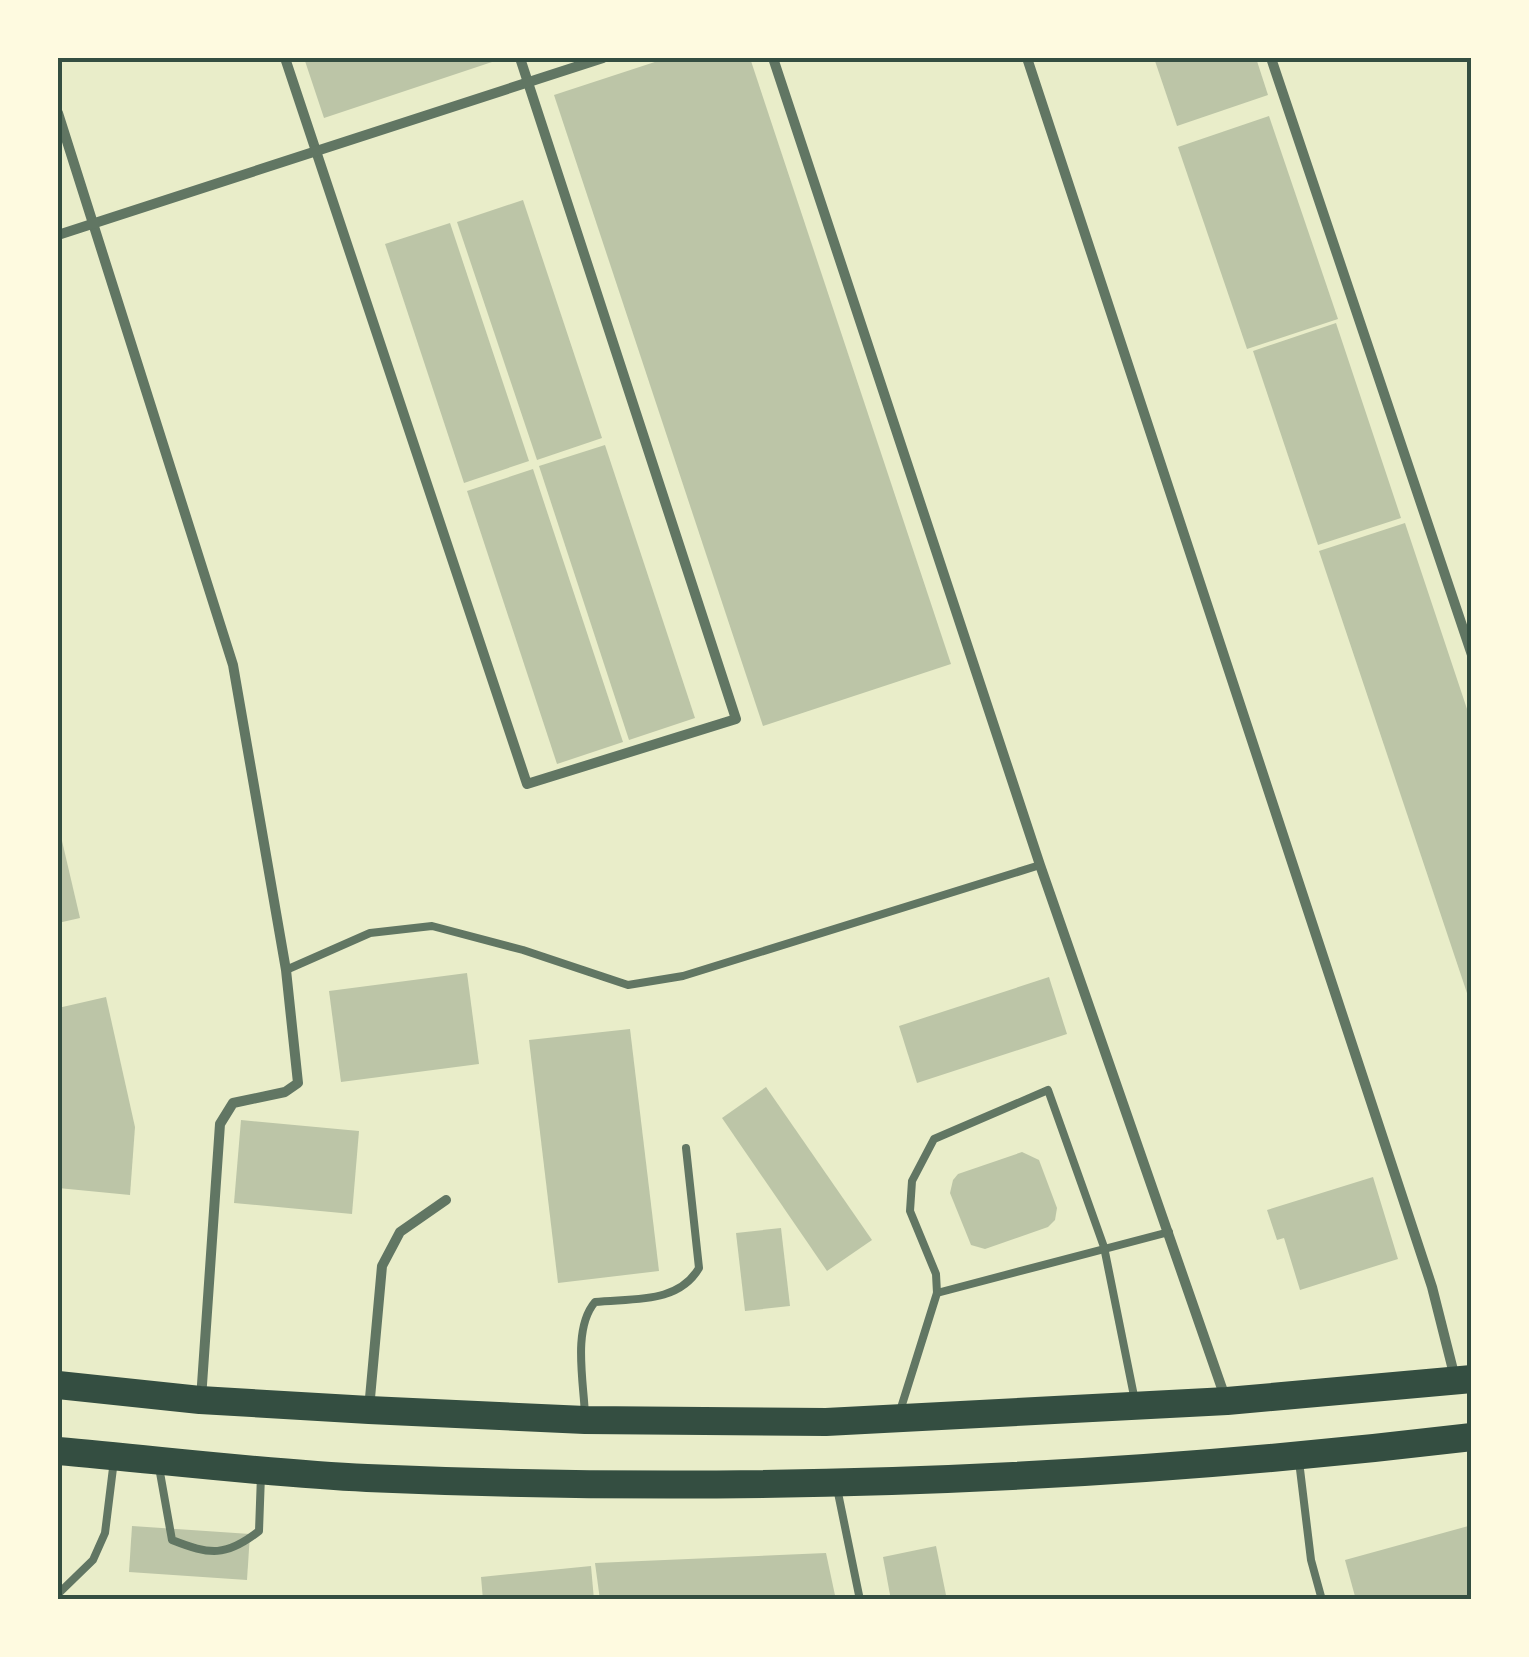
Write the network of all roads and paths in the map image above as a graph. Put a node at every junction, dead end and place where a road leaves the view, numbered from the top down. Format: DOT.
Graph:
graph roads {
  1 [pos="284,58"];
  2 [pos="520,58"];
  3 [pos="603,58"];
  4 [pos="772,58"];
  5 [pos="1026,58"];
  6 [pos="1271,58"];
  7 [pos="528,80"];
  8 [pos="58,113"];
  9 [pos="316,152"];
  10 [pos="94,223"];
  11 [pos="58,235"];
  12 [pos="1472,654"];
  13 [pos="1040,865"];
  14 [pos="286,970"];
  15 [pos="686,1148"];
  16 [pos="446,1200"];
  17 [pos="1169,1232"];
  18 [pos="1104,1247"];
  19 [pos="937,1293"];
  20 [pos="1464,1380"];
  21 [pos="58,1385"];
  22 [pos="200,1400"];
  23 [pos="1227,1401"];
  24 [pos="1136,1406"];
  25 [pos="368,1410"];
  26 [pos="585,1420"];
  27 [pos="897,1420"];
  28 [pos="1472,1437"];
  29 [pos="58,1450"];
  30 [pos="115,1456"];
  31 [pos="1298,1456"];
  32 [pos="158,1462"];
  33 [pos="261,1470"];
  34 [pos="836,1483"];
  35 [pos="58,1594"];
  36 [pos="860,1600"];
  37 [pos="1322,1600"];
  1 -- 9 [label="street"];
  2 -- 7 [label="street"];
  3 -- 7 [label="street"];
  4 -- 13 [label="street"];
  5 -- 20 [label="street"];
  6 -- 12 [label="street"];
  7 -- 9 [label="street"];
  7 -- 9 [label="street"];
  8 -- 10 [label="street"];
  9 -- 10 [label="street"];
  10 -- 11 [label="street"];
  10 -- 14 [label="street"];
  13 -- 14 [label="lane"];
  13 -- 17 [label="street"];
  14 -- 22 [label="street"];
  15 -- 26 [label="lane"];
  16 -- 25 [label="street"];
  17 -- 18 [label="lane"];
  17 -- 23 [label="street"];
  18 -- 19 [label="lane"];
  18 -- 19 [label="lane"];
  18 -- 24 [label="lane"];
  19 -- 27 [label="lane"];
  20 -- 23 [label="highway"];
  21 -- 22 [label="highway"];
  22 -- 25 [label="highway"];
  23 -- 24 [label="highway"];
  24 -- 27 [label="highway"];
  25 -- 26 [label="highway"];
  26 -- 27 [label="highway"];
  28 -- 31 [label="highway"];
  29 -- 30 [label="highway"];
  30 -- 32 [label="highway"];
  30 -- 35 [label="lane"];
  31 -- 34 [label="highway"];
  31 -- 37 [label="lane"];
  32 -- 33 [label="highway"];
  32 -- 33 [label="lane"];
  33 -- 34 [label="highway"];
  34 -- 36 [label="lane"];
}
